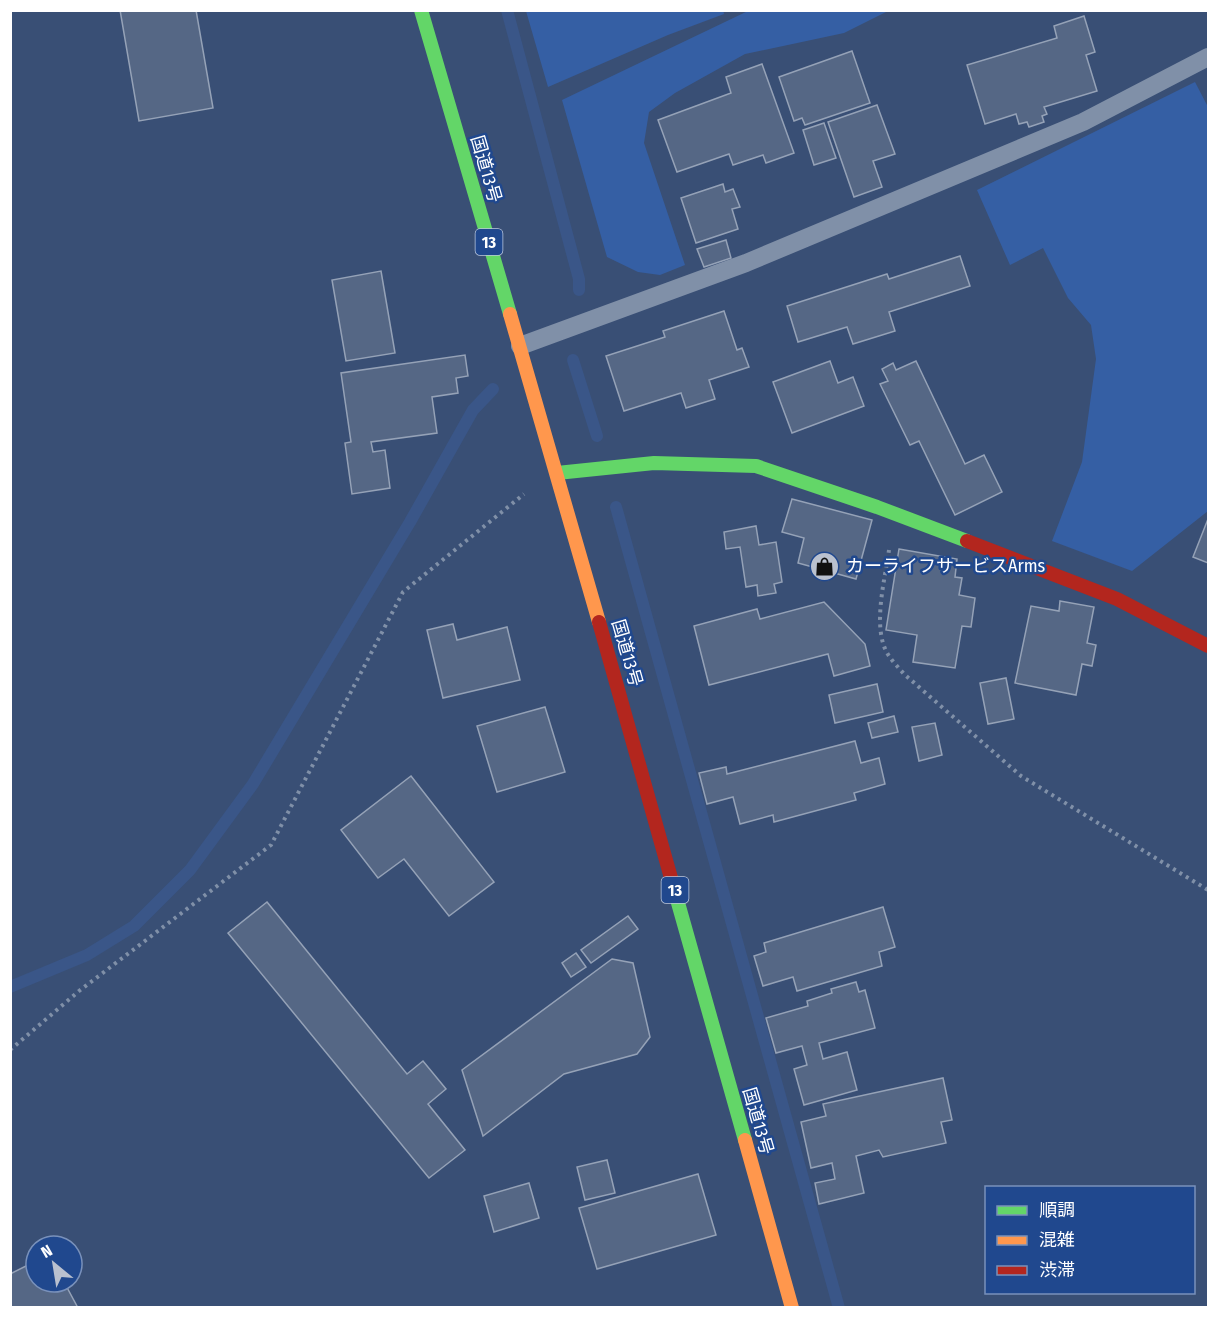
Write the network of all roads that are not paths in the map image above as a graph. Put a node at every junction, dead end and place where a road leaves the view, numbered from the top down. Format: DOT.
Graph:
graph roads {
  1 [pos="421,10"];
  2 [pos="1209,57"];
  3 [pos="520,346"];
  4 [pos="557,473"];
  5 [pos="1209,646"];
  6 [pos="792,1308"];
  1 -- 3 [label="main road, 国道13号 / 13"];
  2 -- 3 [label="lane"];
  3 -- 4 [label="main road, 国道13号 / 13"];
  4 -- 5 [label="main road"];
  4 -- 6 [label="main road, 国道13号 / 13"];
}
